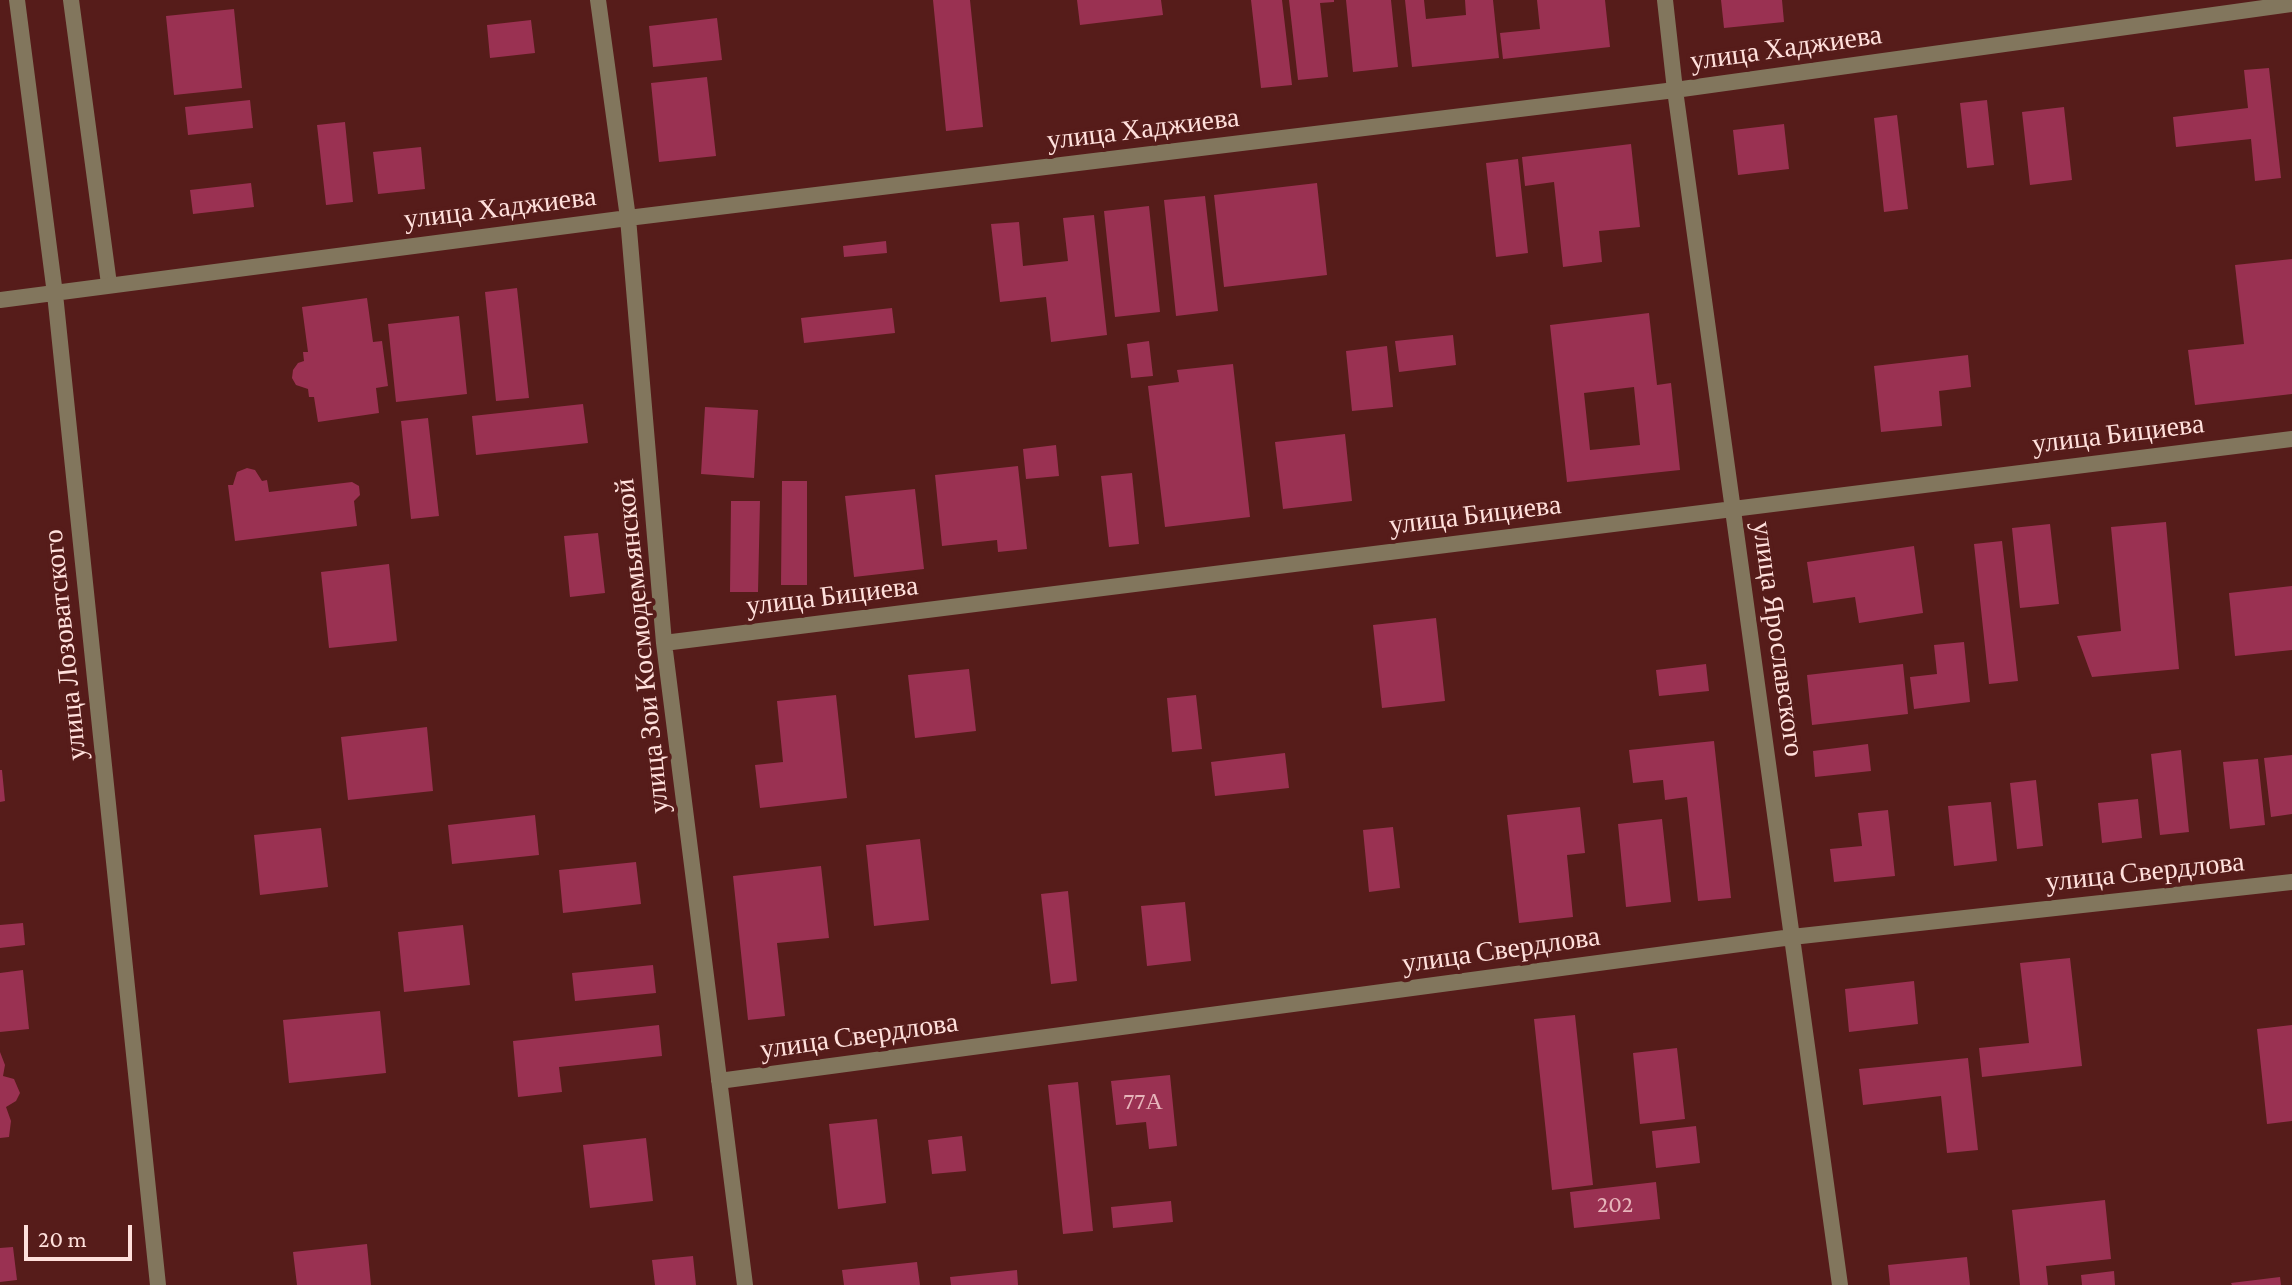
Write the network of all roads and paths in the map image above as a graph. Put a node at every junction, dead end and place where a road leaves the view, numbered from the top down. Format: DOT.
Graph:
graph roads {
  1 [pos="17,0"];
  2 [pos="71,0"];
  3 [pos="598,0"];
  4 [pos="1665,0"];
  5 [pos="2292,4"];
  6 [pos="1675,90"];
  7 [pos="628,218"];
  8 [pos="109,284"];
  9 [pos="55,294"];
  10 [pos="0,300"];
  11 [pos="2292,439"];
  12 [pos="1734,508"];
  13 [pos="664,643"];
  14 [pos="2292,882"];
  15 [pos="1792,937"];
  16 [pos="719,1081"];
  17 [pos="158,1285"];
  18 [pos="745,1285"];
  19 [pos="1840,1285"];
  1 -- 9 [label="street, улица Лозоватского"];
  2 -- 8 [label="street"];
  3 -- 7 [label="street, улица Зои Космодемьянской"];
  4 -- 6 [label="street, улица Ярославского"];
  5 -- 6 [label="street, улица Хаджиева"];
  6 -- 7 [label="street, улица Хаджиева"];
  6 -- 12 [label="street, улица Ярославского"];
  7 -- 8 [label="street, улица Хаджиева"];
  7 -- 13 [label="street, улица Зои Космодемьянской"];
  8 -- 9 [label="street, улица Хаджиева"];
  9 -- 10 [label="street, улица Хаджиева"];
  9 -- 17 [label="street, улица Лозоватского"];
  11 -- 12 [label="street, улица Бициева"];
  12 -- 13 [label="street, улица Бициева"];
  12 -- 15 [label="street, улица Ярославского"];
  13 -- 16 [label="street, улица Зои Космодемьянской"];
  14 -- 15 [label="street, улица Свердлова"];
  15 -- 16 [label="street, улица Свердлова"];
  15 -- 19 [label="street, улица Ярославского"];
  16 -- 18 [label="street, улица Зои Космодемьянской"];
}
